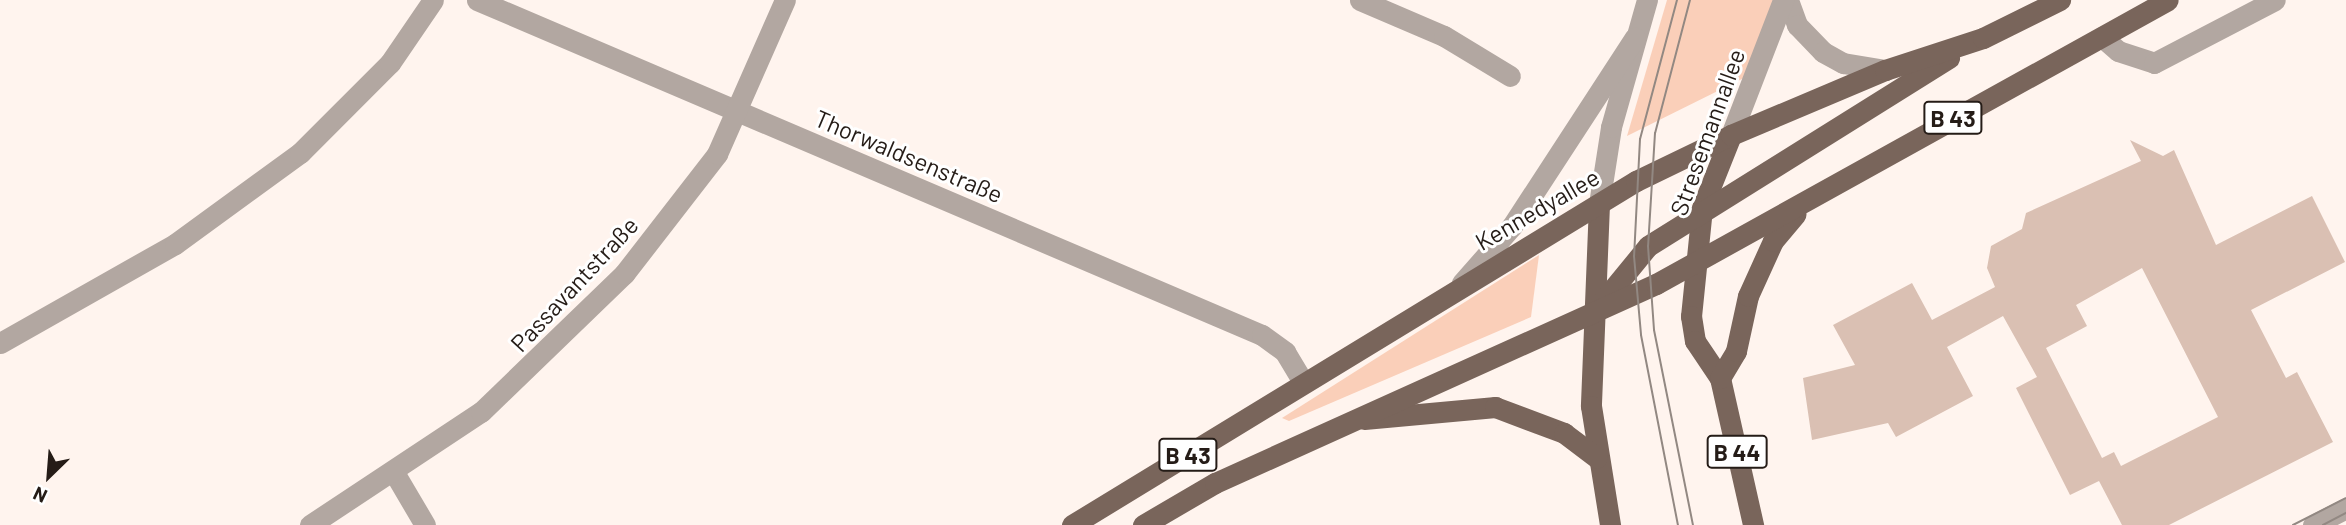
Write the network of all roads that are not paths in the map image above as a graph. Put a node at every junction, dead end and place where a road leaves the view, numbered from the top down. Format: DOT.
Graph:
graph roads {
  1 [pos="433,0"];
  2 [pos="477,0"];
  3 [pos="785,0"];
  4 [pos="1360,0"];
  5 [pos="1647,0"];
  6 [pos="1783,0"];
  7 [pos="1788,0"];
  8 [pos="2060,0"];
  9 [pos="2168,0"];
  10 [pos="2276,0"];
  11 [pos="1635,37"];
  12 [pos="2102,37"];
  13 [pos="1983,38"];
  14 [pos="1885,70"];
  15 [pos="1510,76"];
  16 [pos="737,113"];
  17 [pos="1731,135"];
  18 [pos="1806,201"];
  19 [pos="1599,204"];
  20 [pos="1702,208"];
  21 [pos="1693,264"];
  22 [pos="1462,283"];
  23 [pos="1593,313"];
  24 [pos="0,343"];
  25 [pos="1720,378"];
  26 [pos="1303,382"];
  27 [pos="1348,421"];
  28 [pos="1597,458"];
  29 [pos="395,474"];
  30 [pos="2346,508"];
  31 [pos="310,525"];
  32 [pos="425,525"];
  33 [pos="1072,525"];
  34 [pos="1143,525"];
  35 [pos="1610,525"];
  36 [pos="1753,525"];
  37 [pos="2312,525"];
  1 -- 24 [label="street"];
  2 -- 16 [label="street, Thorwaldsenstraße"];
  3 -- 16 [label="street, Passavantstraße"];
  4 -- 15 [label="street"];
  5 -- 11 [label="street"];
  6 -- 17 [label="street, Stresemannallee"];
  7 -- 14 [label="street"];
  8 -- 13 [label="main road, Kennedyallee / B 43"];
  9 -- 12 [label="main road, B 43"];
  10 -- 12 [label="street"];
  11 -- 19 [label="street"];
  11 -- 22 [label="street"];
  12 -- 18 [label="main road, B 43"];
  13 -- 14 [label="main road, Kennedyallee / B 43"];
  13 -- 20 [label="main road, B 43"];
  14 -- 17 [label="main road, Kennedyallee / B 43"];
  16 -- 26 [label="street, Thorwaldsenstraße"];
  16 -- 29 [label="street, Passavantstraße"];
  17 -- 19 [label="main road, Kennedyallee / B 43"];
  17 -- 20 [label="main road, Stresemannallee / B 44"];
  18 -- 21 [label="main road, B 43"];
  18 -- 25 [label="main road"];
  19 -- 22 [label="main road, Kennedyallee / B 43"];
  19 -- 23 [label="main road"];
  20 -- 21 [label="main road, Stresemannallee / B 44"];
  20 -- 23 [label="main road, B 43"];
  21 -- 23 [label="main road, B 43"];
  21 -- 25 [label="main road, Stresemannallee / B 44"];
  22 -- 26 [label="main road, Kennedyallee / B 43"];
  23 -- 27 [label="main road, B 43"];
  23 -- 28 [label="main road"];
  25 -- 36 [label="main road, Stresemannallee / B 44"];
  26 -- 33 [label="main road, Kennedyallee / B 43"];
  27 -- 28 [label="main road"];
  27 -- 34 [label="main road, B 43"];
  28 -- 35 [label="main road"];
  29 -- 31 [label="street, Passavantstraße"];
  29 -- 32 [label="street"];
  30 -- 37 [label="street"];
}
